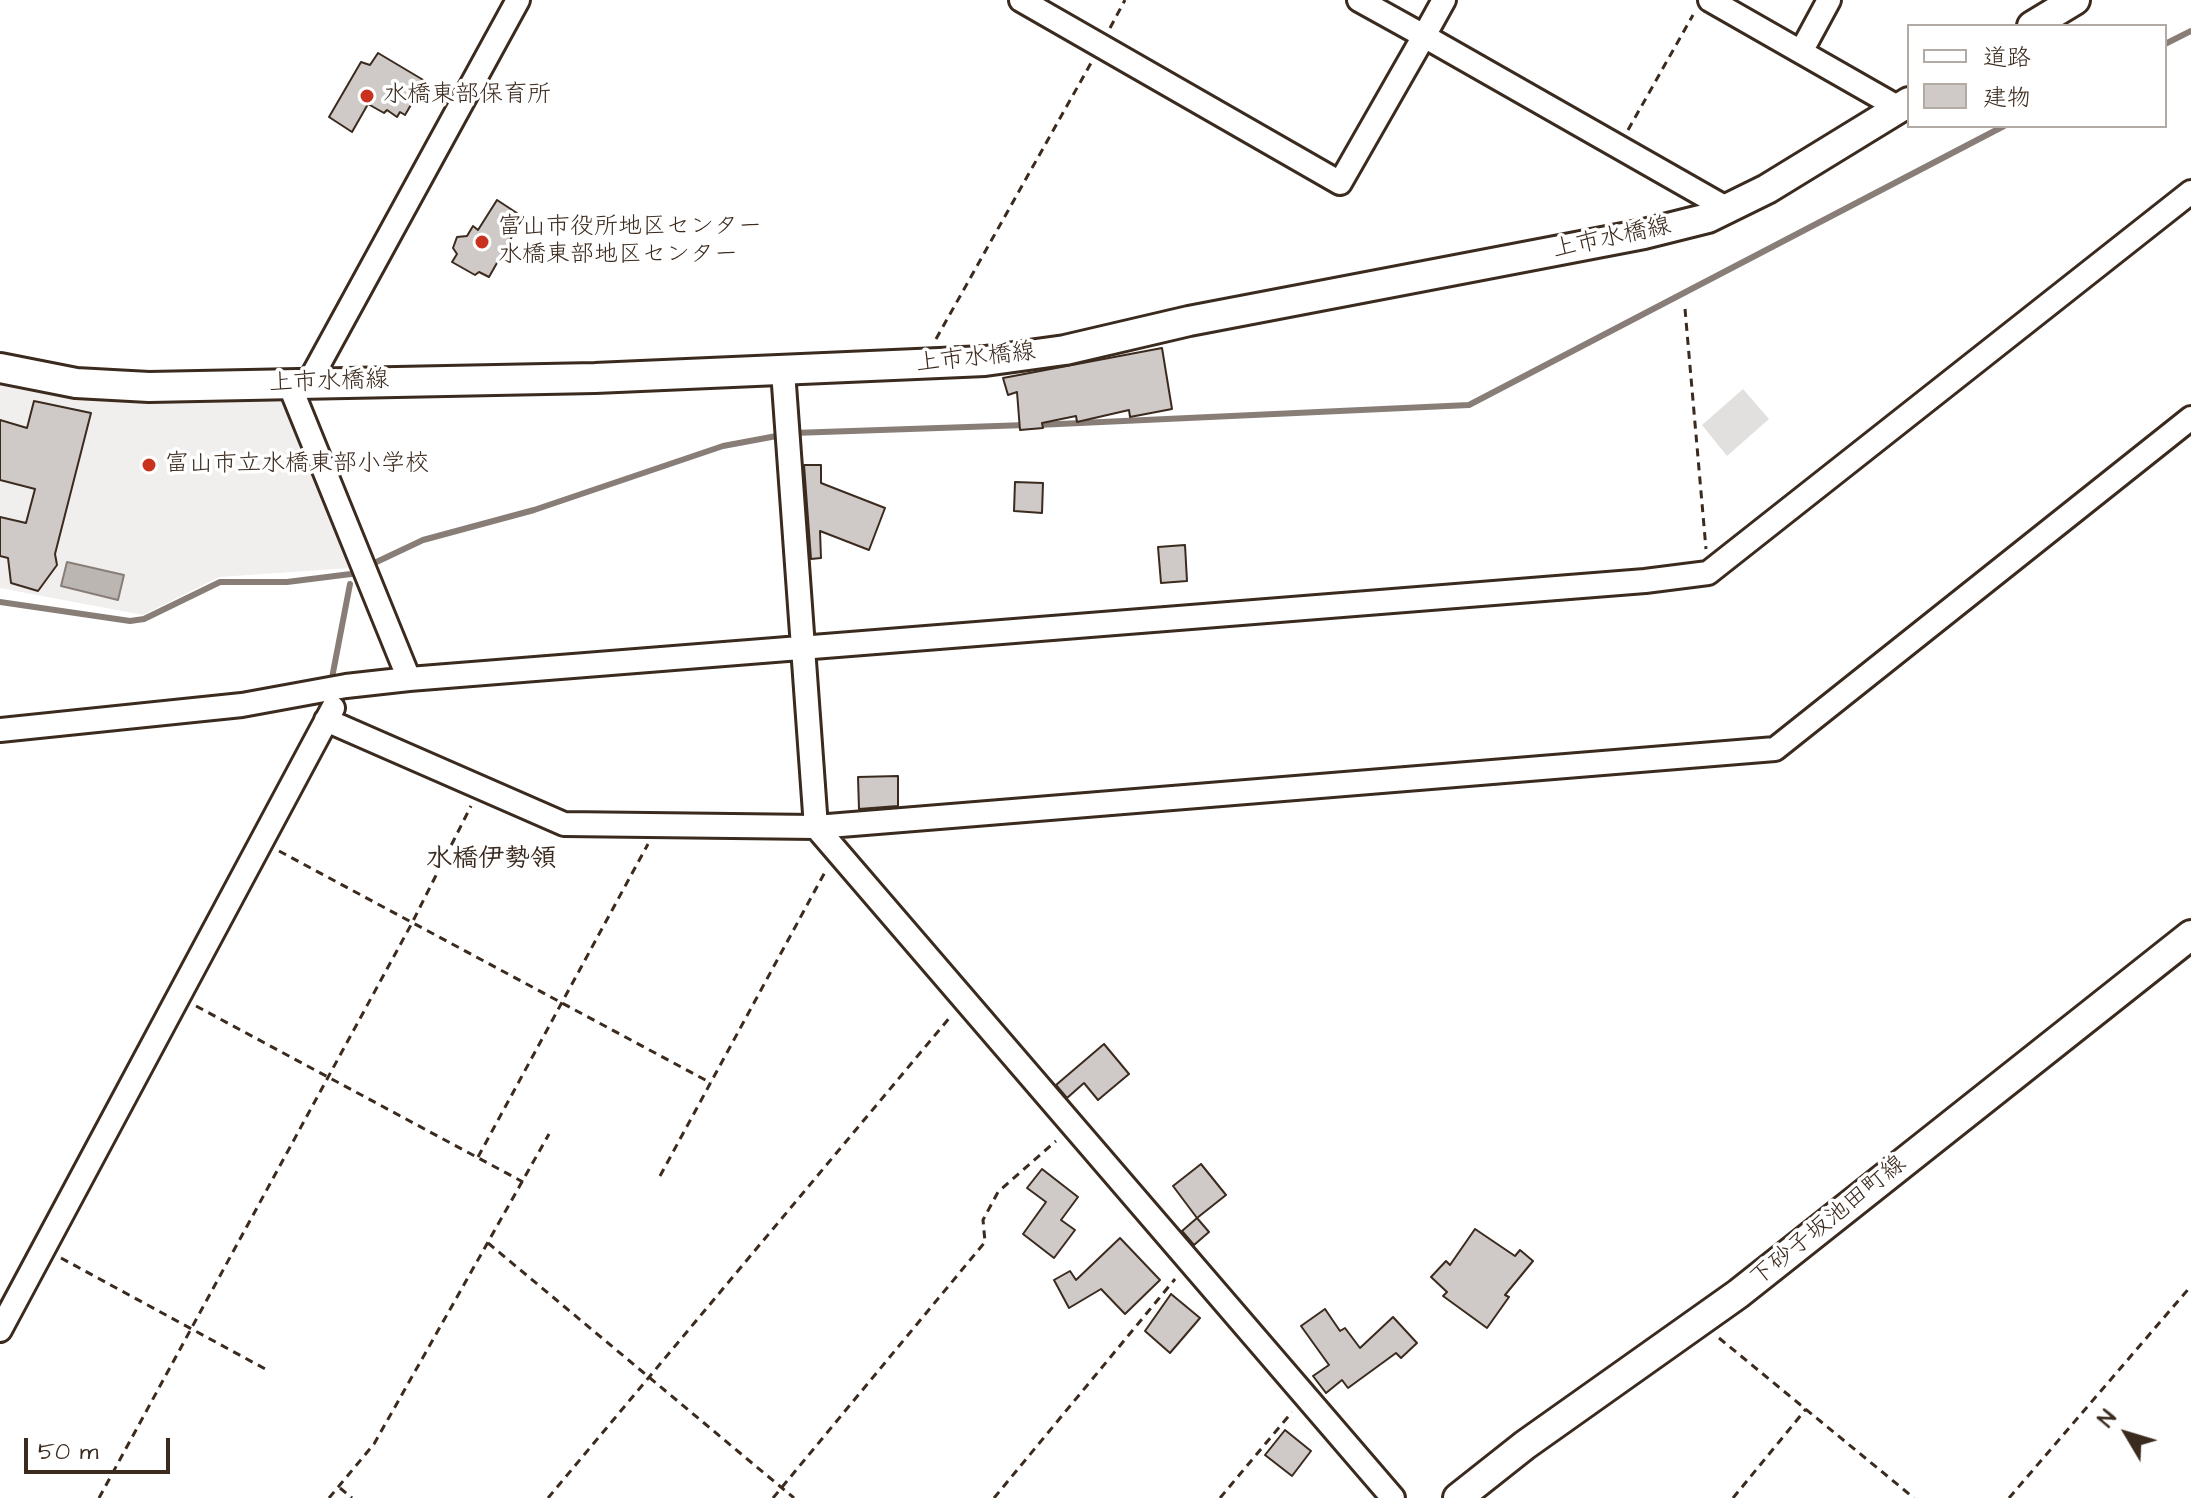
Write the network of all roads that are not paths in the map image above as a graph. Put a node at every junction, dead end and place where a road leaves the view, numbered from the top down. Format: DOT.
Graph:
graph roads {
  1 [pos="518,0"];
  2 [pos="1021,0"];
  3 [pos="1359,0"];
  4 [pos="1444,0"];
  5 [pos="1829,0"];
  6 [pos="2075,0"];
  7 [pos="1702,7"];
  8 [pos="2035,24"];
  9 [pos="1424,36"];
  10 [pos="1802,50"];
  11 [pos="1904,105"];
  12 [pos="2191,192"];
  13 [pos="1726,208"];
  14 [pos="0,368"];
  15 [pos="783,371"];
  16 [pos="299,384"];
  17 [pos="2191,418"];
  18 [pos="805,648"];
  19 [pos="409,679"];
  20 [pos="346,686"];
  21 [pos="326,720"];
  22 [pos="0,730"];
  23 [pos="816,827"];
  24 [pos="2191,935"];
  25 [pos="0,1330"];
  26 [pos="1393,1498"];
  27 [pos="1458,1498"];
  1 -- 16 [label="street"];
  2 -- 9 [label="street"];
  3 -- 9 [label="street"];
  4 -- 9 [label="street"];
  5 -- 10 [label="street"];
  6 -- 8 [label="main road"];
  7 -- 10 [label="street"];
  9 -- 13 [label="street"];
  10 -- 11 [label="street"];
  11 -- 13 [label="main road, 上市水橋線"];
  12 -- 18 [label="street"];
  13 -- 15 [label="main road, 上市水橋線"];
  14 -- 16 [label="main road, 上市水橋線"];
  15 -- 16 [label="main road, 上市水橋線"];
  15 -- 18 [label="street"];
  16 -- 19 [label="street"];
  17 -- 23 [label="street"];
  18 -- 19 [label="street"];
  18 -- 23 [label="street"];
  19 -- 20 [label="street"];
  20 -- 21 [label="street"];
  20 -- 22 [label="street"];
  21 -- 23 [label="street"];
  21 -- 25 [label="street"];
  23 -- 26 [label="street"];
  24 -- 27 [label="main road, 下砂子坂池田町線"];
}
